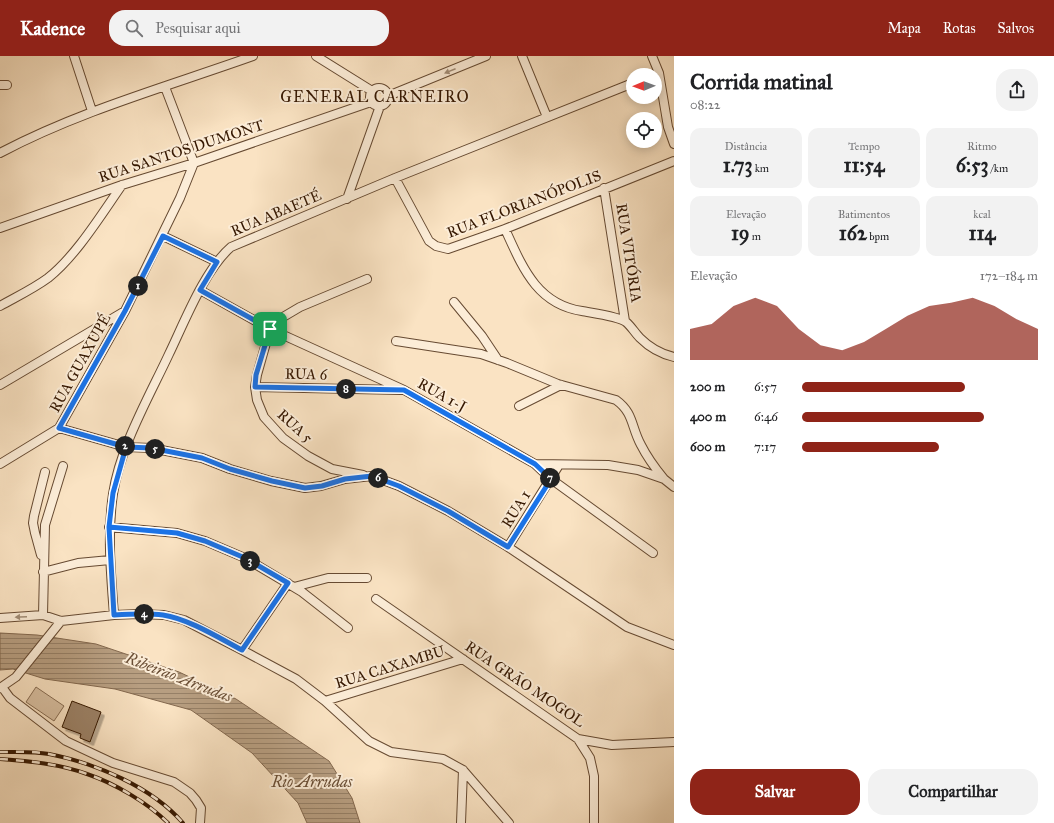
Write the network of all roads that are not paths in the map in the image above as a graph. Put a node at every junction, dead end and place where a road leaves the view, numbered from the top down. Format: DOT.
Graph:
graph roads {
  1 [pos="74,56"];
  2 [pos="253,56"];
  3 [pos="316,56"];
  4 [pos="486,56"];
  5 [pos="522,56"];
  6 [pos="652,56"];
  7 [pos="655,68"];
  8 [pos="626,86"];
  9 [pos="165,87"];
  10 [pos="372,91"];
  11 [pos="388,96"];
  12 [pos="662,101"];
  13 [pos="371,102"];
  14 [pos="380,106"];
  15 [pos="92,111"];
  16 [pos="547,117"];
  17 [pos="674,144"];
  18 [pos="0,153"];
  19 [pos="674,161"];
  20 [pos="194,163"];
  21 [pos="395,178"];
  22 [pos="122,185"];
  23 [pos="604,188"];
  24 [pos="348,199"];
  25 [pos="0,228"];
  26 [pos="505,229"];
  27 [pos="163,236"];
  28 [pos="217,262"];
  29 [pos="367,279"];
  30 [pos="200,290"];
  31 [pos="454,302"];
  32 [pos="0,306"];
  33 [pos="125,311"];
  34 [pos="625,322"];
  35 [pos="270,329"];
  36 [pos="396,341"];
  37 [pos="674,357"];
  38 [pos="498,360"];
  39 [pos="0,385"];
  40 [pos="561,385"];
  41 [pos="255,387"];
  42 [pos="404,390"];
  43 [pos="519,406"];
  44 [pos="59,428"];
  45 [pos="126,447"];
  46 [pos="0,464"];
  47 [pos="535,464"];
  48 [pos="559,464"];
  49 [pos="63,466"];
  50 [pos="45,472"];
  51 [pos="372,476"];
  52 [pos="551,479"];
  53 [pos="664,479"];
  54 [pos="674,487"];
  55 [pos="109,527"];
  56 [pos="508,547"];
  57 [pos="653,553"];
  58 [pos="110,560"];
  59 [pos="44,562"];
  60 [pos="43,572"];
  61 [pos="367,578"];
  62 [pos="291,585"];
  63 [pos="376,599"];
  64 [pos="43,615"];
  65 [pos="114,615"];
  66 [pos="0,618"];
  67 [pos="61,621"];
  68 [pos="348,628"];
  69 [pos="674,645"];
  70 [pos="242,650"];
  71 [pos="462,659"];
  72 [pos="1,688"];
  73 [pos="325,701"];
  74 [pos="578,739"];
  75 [pos="674,742"];
  76 [pos="463,770"];
  77 [pos="200,823"];
  78 [pos="462,823"];
  79 [pos="509,823"];
  80 [pos="594,823"];
  1 -- 15 [label="street"];
  2 -- 9 [label="street"];
  3 -- 10 [label="street"];
  4 -- 11 [label="street, one-way"];
  5 -- 16 [label="street"];
  6 -- 7 [label="street"];
  8 -- 16 [label="street, RUA ABAETÉ"];
  9 -- 15 [label="street"];
  9 -- 20 [label="street"];
  10 -- 11 [label="street"];
  10 -- 13 [label="street"];
  11 -- 14 [label="street"];
  12 -- 17 [label="street"];
  13 -- 14 [label="street"];
  13 -- 20 [label="street, RUA SANTOS DUMONT"];
  14 -- 24 [label="street"];
  15 -- 18 [label="street"];
  16 -- 21 [label="street, RUA ABAETÉ"];
  19 -- 23 [label="street, RUA FLORIANÓPOLIS"];
  20 -- 22 [label="street, RUA SANTOS DUMONT"];
  20 -- 27 [label="street, RUA GUAXUPÉ"];
  21 -- 24 [label="street, RUA ABAETÉ"];
  21 -- 26 [label="street, RUA FLORIANÓPOLIS"];
  22 -- 25 [label="street, RUA SANTOS DUMONT"];
  22 -- 32 [label="street"];
  23 -- 26 [label="street, RUA FLORIANÓPOLIS"];
  23 -- 34 [label="street, RUA VITÓRIA"];
  24 -- 28 [label="street, RUA ABAETÉ"];
  26 -- 34 [label="street"];
  27 -- 28 [label="street"];
  27 -- 33 [label="street, RUA GUAXUPÉ"];
  28 -- 30 [label="street, RUA ABAETÉ"];
  29 -- 35 [label="street"];
  30 -- 35 [label="street, RUA 1-J"];
  30 -- 45 [label="street, RUA ABAETÉ"];
  31 -- 38 [label="street"];
  33 -- 39 [label="street"];
  33 -- 44 [label="street, RUA GUAXUPÉ"];
  34 -- 37 [label="street"];
  35 -- 41 [label="street, RUA 5"];
  35 -- 42 [label="street, RUA 1-J"];
  36 -- 38 [label="street"];
  38 -- 40 [label="street"];
  40 -- 43 [label="street"];
  40 -- 53 [label="street"];
  41 -- 42 [label="street, RUA 6"];
  41 -- 51 [label="street, RUA 5"];
  42 -- 47 [label="street, RUA 1-J"];
  44 -- 45 [label="street"];
  44 -- 46 [label="street"];
  45 -- 51 [label="street"];
  45 -- 55 [label="street, RUA ABAETÉ"];
  47 -- 48 [label="street"];
  47 -- 52 [label="street, RUA 1-J"];
  48 -- 52 [label="street, RUA 1"];
  48 -- 53 [label="street"];
  49 -- 59 [label="street"];
  50 -- 59 [label="street"];
  51 -- 56 [label="street, RUA 5"];
  52 -- 56 [label="street, RUA 1"];
  52 -- 57 [label="street, RUA 1-J"];
  53 -- 54 [label="street"];
  55 -- 58 [label="street, RUA ABAETÉ"];
  55 -- 62 [label="street"];
  56 -- 69 [label="street, RUA 5"];
  58 -- 60 [label="street"];
  58 -- 65 [label="street, RUA ABAETÉ"];
  59 -- 60 [label="street"];
  60 -- 64 [label="street"];
  61 -- 62 [label="street"];
  62 -- 68 [label="street"];
  62 -- 70 [label="street"];
  63 -- 71 [label="street, RUA GRÃO MOGOL"];
  64 -- 66 [label="street, one-way"];
  64 -- 67 [label="street"];
  65 -- 67 [label="street"];
  65 -- 70 [label="street"];
  67 -- 72 [label="street"];
  70 -- 73 [label="street"];
  71 -- 73 [label="street, RUA CAXAMBU"];
  71 -- 74 [label="street, RUA GRÃO MOGOL"];
  72 -- 77 [label="street"];
  73 -- 76 [label="street"];
  74 -- 75 [label="street, RUA GRÃO MOGOL"];
  74 -- 80 [label="street"];
  76 -- 78 [label="street"];
  76 -- 79 [label="street"];
}
